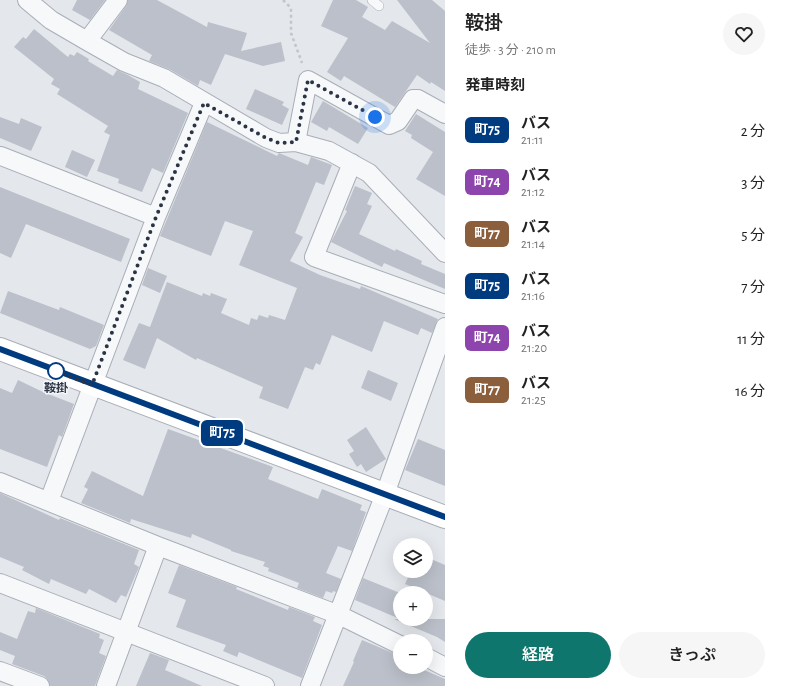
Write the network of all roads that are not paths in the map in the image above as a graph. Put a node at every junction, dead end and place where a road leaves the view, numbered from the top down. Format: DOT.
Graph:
graph roads {
  1 [pos="26,0"];
  2 [pos="118,0"];
  3 [pos="87,41"];
  4 [pos="204,103"];
  5 [pos="445,114"];
  6 [pos="296,142"];
  7 [pos="1,156"];
  8 [pos="352,163"];
  9 [pos="156,217"];
  10 [pos="445,253"];
  11 [pos="445,304"];
  12 [pos="445,328"];
  13 [pos="0,349"];
  14 [pos="92,385"];
  15 [pos="0,482"];
  16 [pos="385,494"];
  17 [pos="49,501"];
  18 [pos="445,517"];
  19 [pos="158,546"];
  20 [pos="0,583"];
  21 [pos="339,615"];
  22 [pos="127,632"];
  23 [pos="393,642"];
  24 [pos="433,661"];
  25 [pos="445,667"];
  26 [pos="0,671"];
  27 [pos="40,686"];
  28 [pos="106,686"];
  29 [pos="265,686"];
  30 [pos="310,686"];
  1 -- 3 [label="street"];
  2 -- 3 [label="street"];
  3 -- 4 [label="street"];
  4 -- 6 [label="street"];
  4 -- 9 [label="street"];
  5 -- 6 [label="street"];
  6 -- 8 [label="street"];
  7 -- 9 [label="street"];
  8 -- 10 [label="street"];
  8 -- 11 [label="street"];
  9 -- 14 [label="street"];
  12 -- 16 [label="street"];
  13 -- 14 [label="main road"];
  14 -- 16 [label="main road"];
  14 -- 17 [label="street"];
  15 -- 17 [label="street"];
  16 -- 18 [label="main road"];
  16 -- 21 [label="street"];
  17 -- 19 [label="street"];
  19 -- 21 [label="street"];
  19 -- 22 [label="street"];
  20 -- 22 [label="street"];
  21 -- 23 [label="street"];
  21 -- 30 [label="street"];
  22 -- 28 [label="street"];
  22 -- 29 [label="street"];
  24 -- 25 [label="street"];
  26 -- 27 [label="street"];
}
